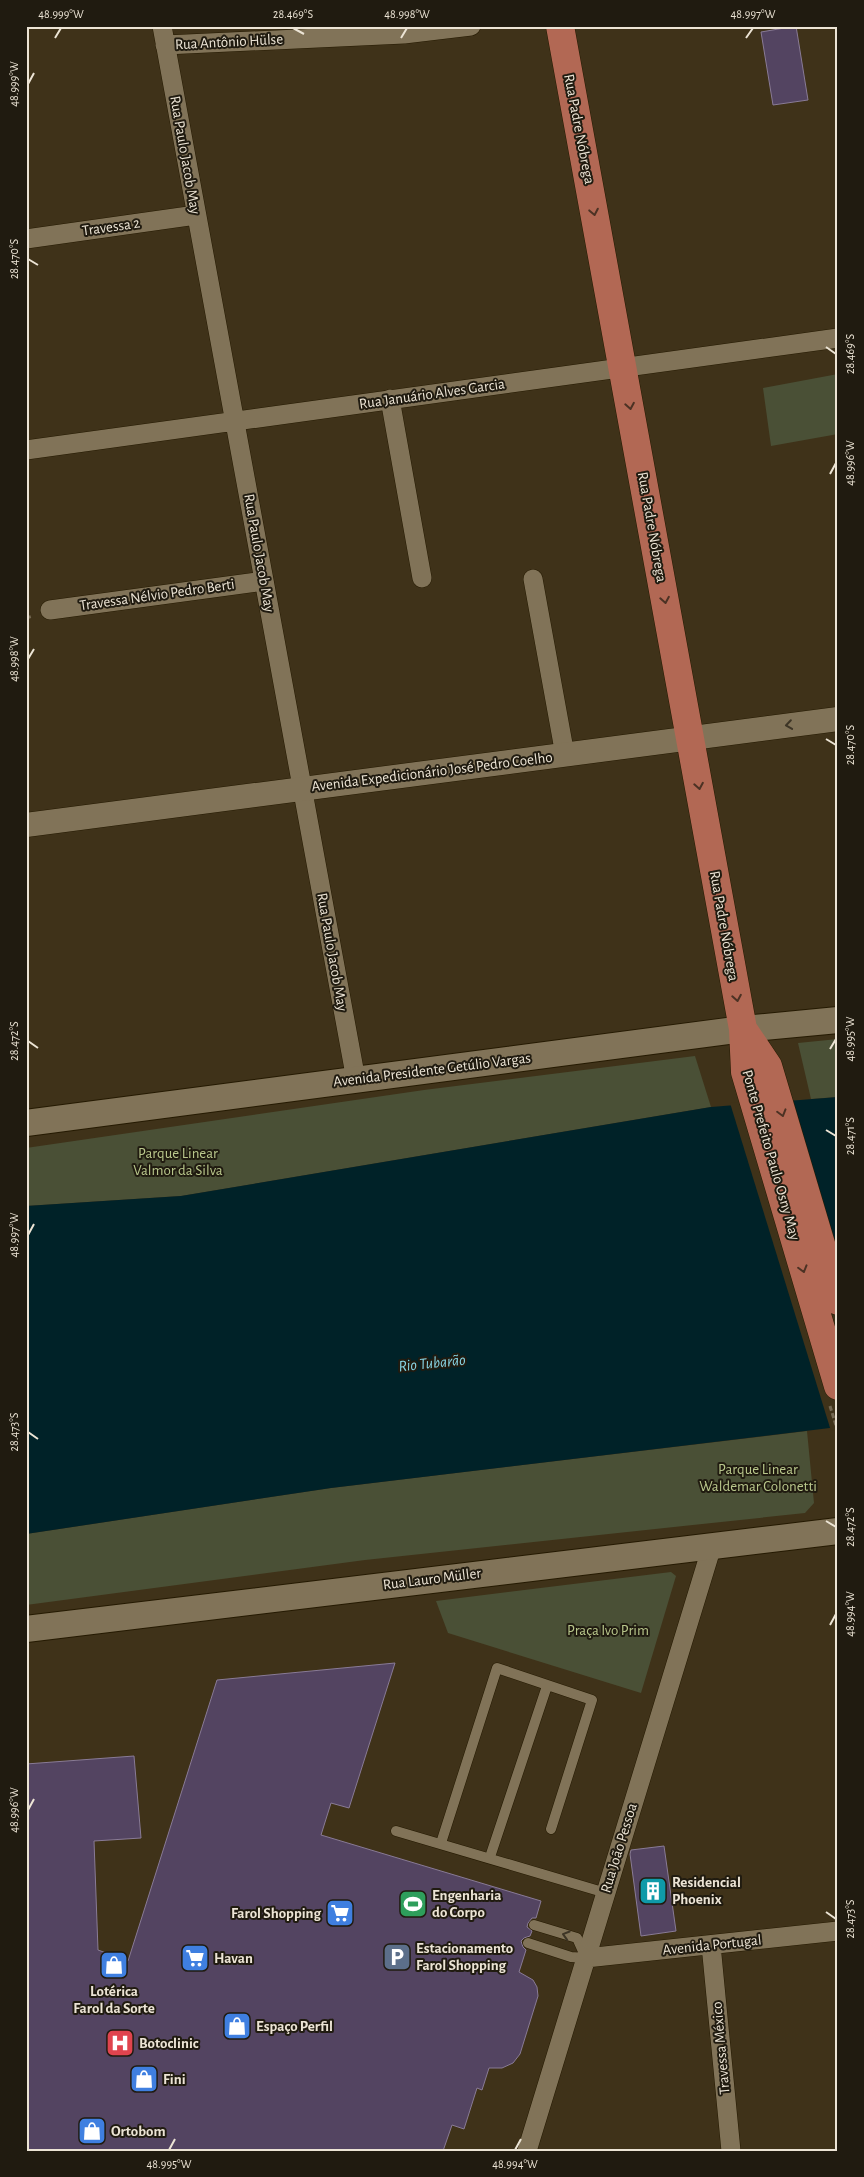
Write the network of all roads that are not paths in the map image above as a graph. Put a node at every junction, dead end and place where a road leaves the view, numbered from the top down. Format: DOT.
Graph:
graph roads {
  1 [pos="162,26"];
  2 [pos="471,26"];
  3 [pos="560,26"];
  4 [pos="165,45"];
  5 [pos="196,215"];
  6 [pos="26,239"];
  7 [pos="838,338"];
  8 [pos="623,368"];
  9 [pos="390,399"];
  10 [pos="234,421"];
  11 [pos="26,450"];
  12 [pos="422,578"];
  13 [pos="533,579"];
  14 [pos="264,581"];
  15 [pos="50,610"];
  16 [pos="838,719"];
  17 [pos="690,738"];
  18 [pos="565,755"];
  19 [pos="302,789"];
  20 [pos="26,825"];
  21 [pos="838,1020"];
  22 [pos="743,1029"];
  23 [pos="757,1069"];
  24 [pos="356,1080"];
  25 [pos="26,1123"];
  26 [pos="838,1301"];
  27 [pos="838,1386"];
  28 [pos="838,1531"];
  29 [pos="712,1546"];
  30 [pos="26,1630"];
  31 [pos="547,1686"];
  32 [pos="551,1829"];
  33 [pos="396,1831"];
  34 [pos="441,1844"];
  35 [pos="490,1857"];
  36 [pos="606,1892"];
  37 [pos="534,1925"];
  38 [pos="838,1931"];
  39 [pos="528,1943"];
  40 [pos="711,1945"];
  41 [pos="586,1958"];
  42 [pos="526,2151"];
  43 [pos="731,2151"];
  1 -- 4 [label="street, Rua Paulo Jacob May"];
  2 -- 4 [label="street, Rua Antônio Hülse"];
  3 -- 8 [label="main road, Rua Padre Nóbrega, one-way"];
  4 -- 5 [label="street, Rua Paulo Jacob May"];
  5 -- 6 [label="street, Travessa 2"];
  5 -- 10 [label="street, Rua Paulo Jacob May"];
  7 -- 8 [label="street, Rua Januário Alves Garcia"];
  8 -- 9 [label="street, Rua Januário Alves Garcia"];
  8 -- 17 [label="main road, Rua Padre Nóbrega, one-way"];
  9 -- 10 [label="street, Rua Januário Alves Garcia"];
  9 -- 12 [label="street"];
  10 -- 11 [label="street, Rua Januário Alves Garcia"];
  10 -- 14 [label="street, Rua Paulo Jacob May"];
  13 -- 18 [label="street"];
  14 -- 15 [label="street, Travessa Nélvio Pedro Berti"];
  14 -- 19 [label="street, Rua Paulo Jacob May"];
  16 -- 17 [label="street, Avenida Expedicionário José Pedro Coelho, one-way"];
  17 -- 18 [label="street, Avenida Expedicionário José Pedro Coelho"];
  17 -- 22 [label="main road, Rua Padre Nóbrega, one-way"];
  18 -- 19 [label="street, Avenida Expedicionário José Pedro Coelho"];
  19 -- 20 [label="street, Avenida Expedicionário José Pedro Coelho"];
  19 -- 24 [label="street, Rua Paulo Jacob May"];
  21 -- 22 [label="main road, Avenida Presidente Getúlio Vargas"];
  22 -- 23 [label="main road, Ponte Prefeito Paulo Osny May"];
  22 -- 24 [label="main road, Avenida Presidente Getúlio Vargas"];
  23 -- 26 [label="main road, Ponte Prefeito Paulo Osny May, one-way"];
  23 -- 27 [label="main road, Ponte Prefeito Paulo Osny May, one-way"];
  24 -- 25 [label="main road, Avenida Presidente Getúlio Vargas"];
  28 -- 29 [label="main road, Rua Lauro Müller"];
  29 -- 30 [label="main road, Rua Lauro Müller"];
  29 -- 36 [label="street, Rua João Pessoa"];
  31 -- 32 [label="lane"];
  31 -- 34 [label="lane"];
  31 -- 35 [label="lane"];
  33 -- 34 [label="lane"];
  34 -- 35 [label="lane"];
  35 -- 36 [label="lane"];
  36 -- 41 [label="street, Rua João Pessoa"];
  41 -- 37 [label="lane, one-way"];
  38 -- 40 [label="street, Avenida Portugal"];
  39 -- 41 [label="lane"];
  40 -- 41 [label="street, Avenida Portugal"];
  40 -- 43 [label="street, Travessa México"];
  41 -- 42 [label="street, Rua João Pessoa"];
}
